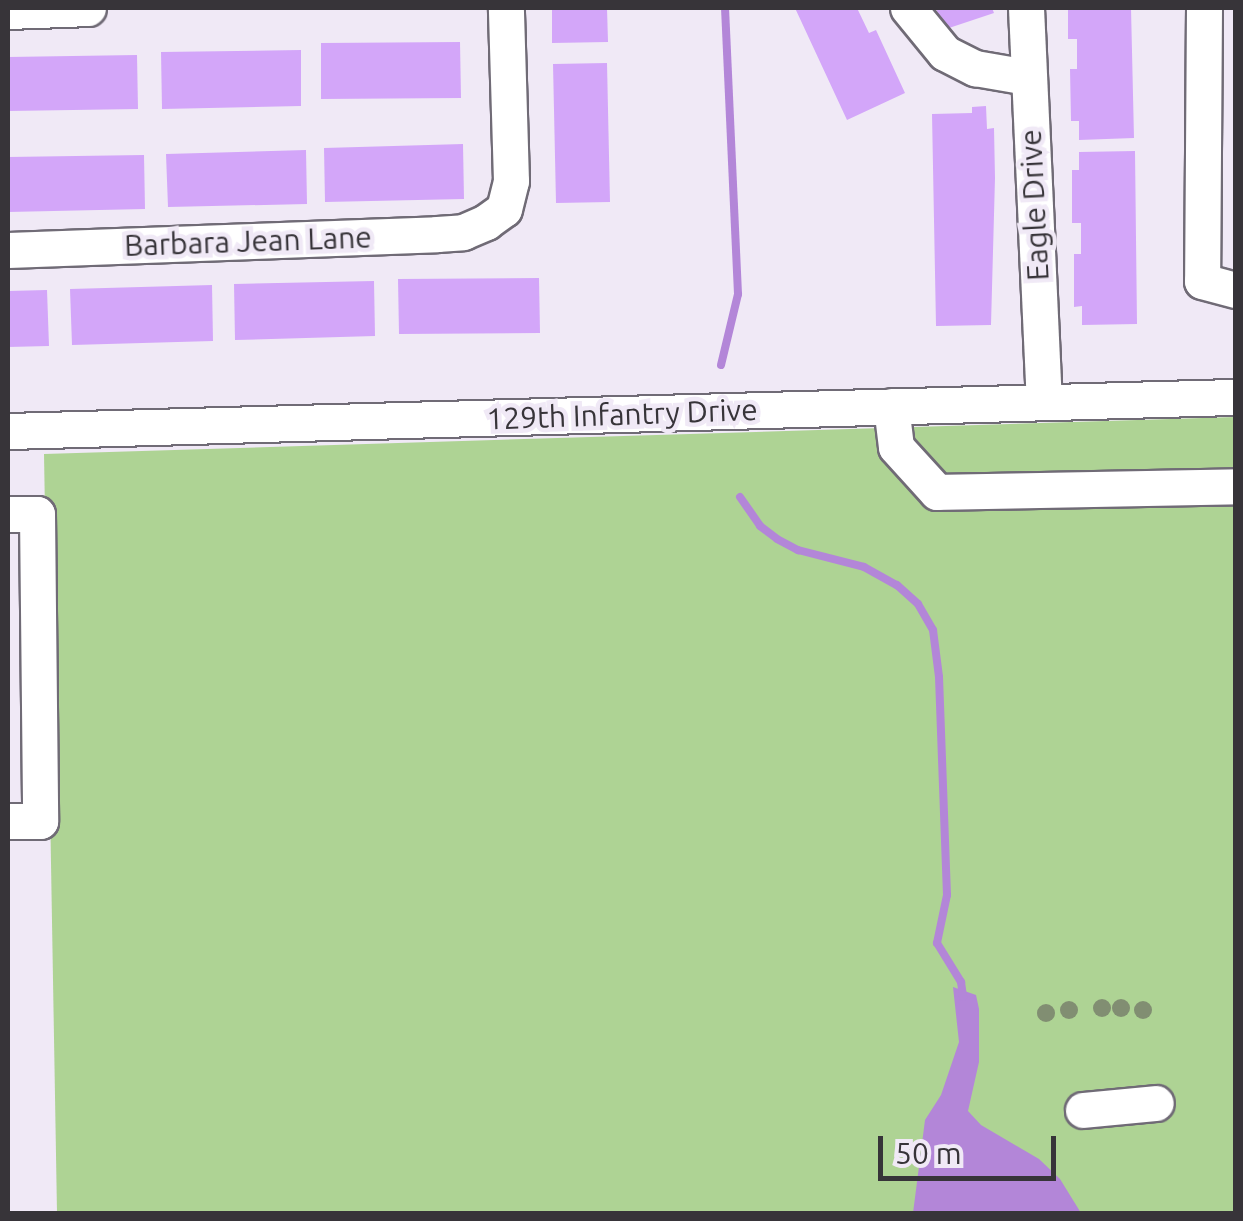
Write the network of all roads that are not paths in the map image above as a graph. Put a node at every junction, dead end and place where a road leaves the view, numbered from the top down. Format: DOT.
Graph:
graph roads {
  1 [pos="88,8"];
  2 [pos="506,8"];
  3 [pos="908,8"];
  4 [pos="1026,8"];
  5 [pos="1204,8"];
  6 [pos="8,11"];
  7 [pos="1027,77"];
  8 [pos="8,250"];
  9 [pos="1236,290"];
  10 [pos="1236,397"];
  11 [pos="1044,402"];
  12 [pos="892,406"];
  13 [pos="8,431"];
  14 [pos="1236,486"];
  15 [pos="8,514"];
  16 [pos="8,821"];
  17 [pos="1156,1103"];
  18 [pos="1084,1110"];
  1 -- 6 [label="street"];
  2 -- 8 [label="street, Barbara Jean Lane"];
  3 -- 7 [label="street"];
  4 -- 7 [label="street, Eagle Drive"];
  5 -- 9 [label="street"];
  7 -- 11 [label="street, Eagle Drive"];
  10 -- 11 [label="street, 129th Infantry Drive"];
  11 -- 12 [label="street, 129th Infantry Drive"];
  12 -- 13 [label="street, 129th Infantry Drive"];
  12 -- 14 [label="street"];
  15 -- 16 [label="street"];
  17 -- 18 [label="street"];
}
